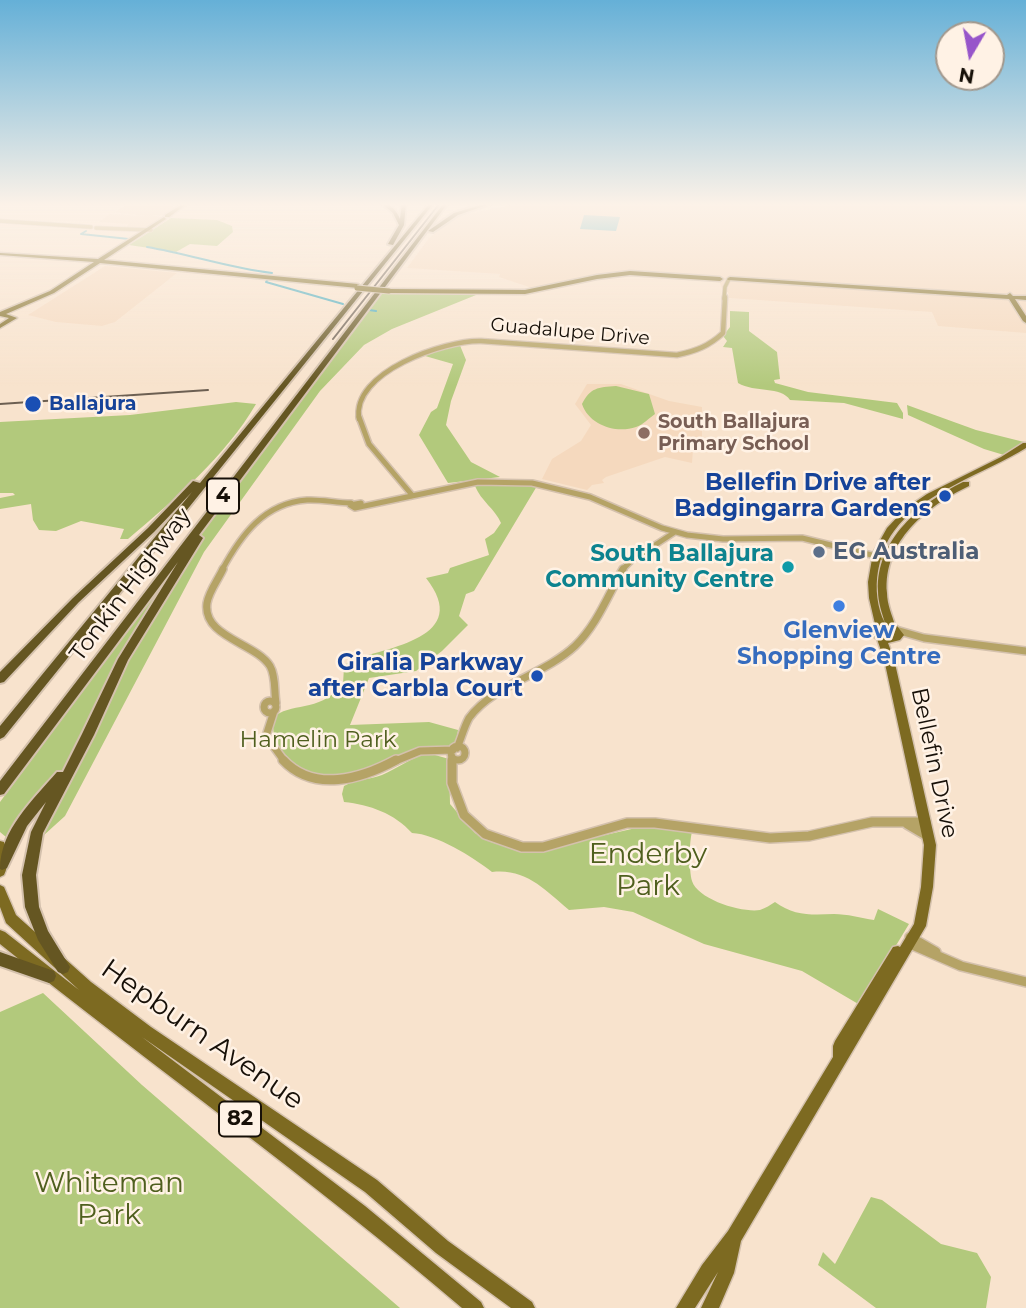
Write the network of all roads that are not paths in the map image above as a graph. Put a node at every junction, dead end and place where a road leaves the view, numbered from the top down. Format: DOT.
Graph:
graph roads {
  1 [pos="98,264"];
  2 [pos="99,264"];
  3 [pos="123,264"];
  4 [pos="379,264"];
  5 [pos="383,264"];
  6 [pos="403,264"];
  7 [pos="404,264"];
  8 [pos="720,277"];
  9 [pos="730,278"];
  10 [pos="368,282"];
  11 [pos="388,287"];
  12 [pos="725,288"];
  13 [pos="1018,298"];
  14 [pos="1026,311"];
  15 [pos="0,315"];
  16 [pos="13,317"];
  17 [pos="1026,321"];
  18 [pos="0,326"];
  19 [pos="251,426"];
  20 [pos="1026,445"];
  21 [pos="1026,452"];
  22 [pos="227,492"];
  23 [pos="410,496"];
  24 [pos="666,530"];
  25 [pos="675,532"];
  26 [pos="663,540"];
  27 [pos="882,559"];
  28 [pos="880,625"];
  29 [pos="894,634"];
  30 [pos="881,638"];
  31 [pos="1026,651"];
  32 [pos="889,659"];
  33 [pos="0,681"];
  34 [pos="0,734"];
  35 [pos="457,751"];
  36 [pos="78,755"];
  37 [pos="0,790"];
  38 [pos="926,822"];
  39 [pos="906,823"];
  40 [pos="929,837"];
  41 [pos="0,846"];
  42 [pos="1,869"];
  43 [pos="0,891"];
  44 [pos="0,936"];
  45 [pos="910,940"];
  46 [pos="0,959"];
  47 [pos="63,967"];
  48 [pos="49,976"];
  49 [pos="1026,982"];
  50 [pos="734,1237"];
  51 [pos="475,1308"];
  52 [pos="526,1308"];
  53 [pos="685,1308"];
  54 [pos="710,1308"];
  1 -- 15 [label="main road"];
  2 -- 16 [label="main road"];
  3 -- 11 [label="main road, bridge"];
  4 -- 10 [label="highway"];
  5 -- 10 [label="highway, Tonkin Highway / 4"];
  6 -- 11 [label="highway"];
  7 -- 11 [label="highway, Tonkin Highway / 4"];
  8 -- 9 [label="main road"];
  8 -- 11 [label="main road"];
  8 -- 12 [label="street, Guadalupe Drive"];
  9 -- 12 [label="street, Guadalupe Drive"];
  9 -- 13 [label="main road"];
  9 -- 13 [label="main road"];
  10 -- 19 [label="highway, Tonkin Highway / 4"];
  11 -- 22 [label="highway, Tonkin Highway / 4"];
  12 -- 23 [label="street, Guadalupe Drive"];
  13 -- 14 [label="main road"];
  13 -- 17 [label="main road"];
  15 -- 16 [label="main road"];
  16 -- 18 [label="main road"];
  19 -- 33 [label="highway"];
  19 -- 34 [label="highway, Tonkin Highway / 4"];
  20 -- 27 [label="main road, Bellefin Drive"];
  21 -- 27 [label="main road, Bellefin Drive"];
  22 -- 36 [label="highway"];
  22 -- 37 [label="highway, Tonkin Highway / 4"];
  23 -- 24 [label="street"];
  23 -- 35 [label="street"];
  24 -- 25 [label="street"];
  24 -- 26 [label="street"];
  25 -- 26 [label="street"];
  25 -- 27 [label="street"];
  26 -- 35 [label="street"];
  27 -- 28 [label="main road, Bellefin Drive"];
  27 -- 29 [label="main road, Bellefin Drive"];
  28 -- 29 [label="main road"];
  28 -- 30 [label="main road, Bellefin Drive"];
  29 -- 30 [label="main road"];
  29 -- 31 [label="street"];
  29 -- 32 [label="main road, Bellefin Drive"];
  30 -- 32 [label="main road, Bellefin Drive"];
  32 -- 38 [label="main road, Bellefin Drive"];
  35 -- 39 [label="street"];
  36 -- 42 [label="highway"];
  36 -- 47 [label="highway"];
  38 -- 39 [label="street"];
  38 -- 40 [label="main road, Bellefin Drive"];
  39 -- 40 [label="street"];
  40 -- 45 [label="main road, Bellefin Drive"];
  41 -- 42 [label="main road"];
  43 -- 47 [label="main road, Hepburn Avenue / 82"];
  44 -- 48 [label="main road, Hepburn Avenue / 82"];
  45 -- 49 [label="street"];
  45 -- 50 [label="main road, Bellefin Drive"];
  46 -- 48 [label="highway"];
  47 -- 52 [label="main road, Hepburn Avenue / 82"];
  48 -- 51 [label="main road, Hepburn Avenue / 82"];
  50 -- 53 [label="main road, Bellefin Drive"];
  50 -- 54 [label="main road, Bellefin Drive"];
}
